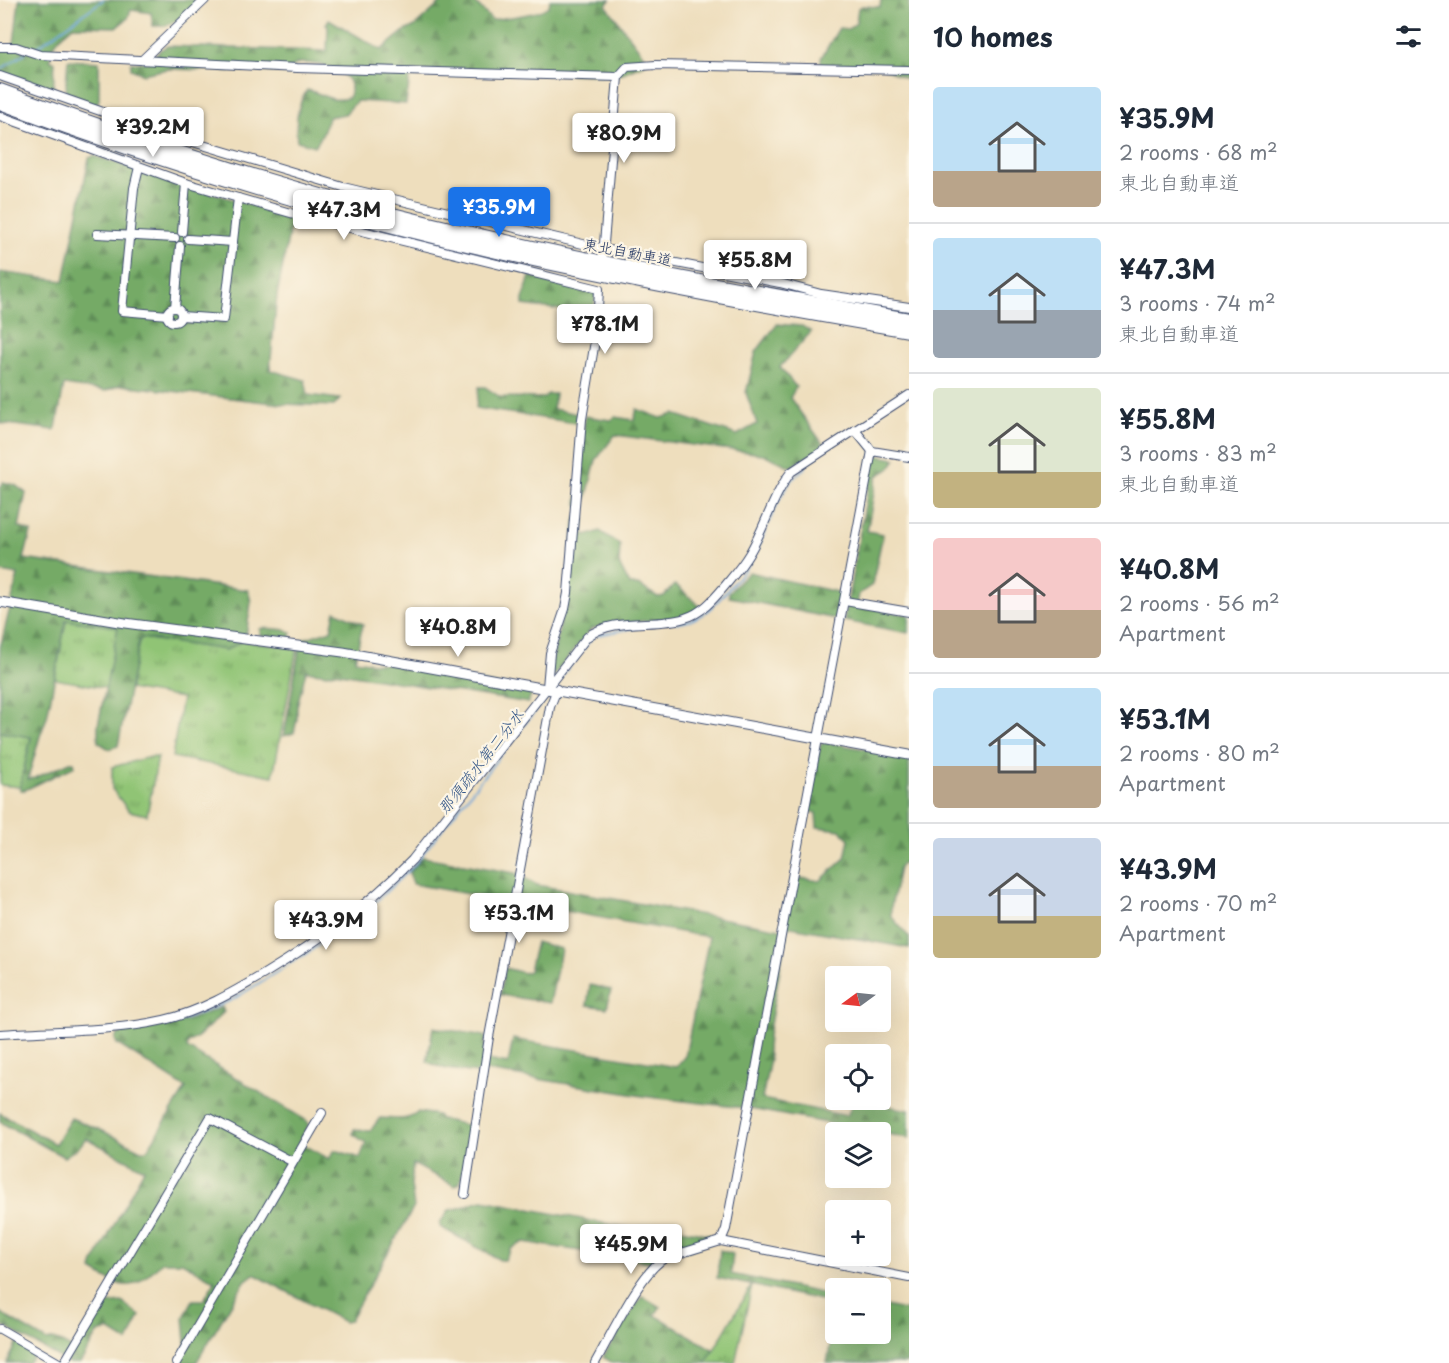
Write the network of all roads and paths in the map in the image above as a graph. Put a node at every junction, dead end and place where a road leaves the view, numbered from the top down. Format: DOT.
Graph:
graph roads {
  1 [pos="206,0"];
  2 [pos="0,47"];
  3 [pos="142,60"];
  4 [pos="909,70"];
  5 [pos="0,76"];
  6 [pos="618,77"];
  7 [pos="0,91"];
  8 [pos="0,102"];
  9 [pos="0,116"];
  10 [pos="140,167"];
  11 [pos="186,183"];
  12 [pos="238,198"];
  13 [pos="182,232"];
  14 [pos="97,234"];
  15 [pos="129,236"];
  16 [pos="175,238"];
  17 [pos="188,239"];
  18 [pos="233,242"];
  19 [pos="180,246"];
  20 [pos="604,252"];
  21 [pos="175,308"];
  22 [pos="909,308"];
  23 [pos="168,315"];
  24 [pos="181,316"];
  25 [pos="909,320"];
  26 [pos="909,330"];
  27 [pos="909,395"];
  28 [pos="855,430"];
  29 [pos="872,451"];
  30 [pos="909,458"];
  31 [pos="844,601"];
  32 [pos="0,602"];
  33 [pos="909,612"];
  34 [pos="552,688"];
  35 [pos="819,738"];
  36 [pos="909,755"];
  37 [pos="0,1034"];
  38 [pos="322,1113"];
  39 [pos="293,1162"];
  40 [pos="465,1194"];
  41 [pos="721,1241"];
  42 [pos="909,1278"];
  43 [pos="0,1329"];
  44 [pos="59,1363"];
  45 [pos="64,1363"];
  46 [pos="176,1363"];
  47 [pos="595,1363"];
  1 -- 3 [label="street"];
  2 -- 3 [label="street"];
  3 -- 6 [label="street"];
  4 -- 6 [label="street"];
  5 -- 20 [label="street"];
  6 -- 20 [label="street"];
  7 -- 25 [label="highway, 東北自動車道"];
  8 -- 26 [label="highway, 東北自動車道"];
  9 -- 10 [label="street"];
  10 -- 11 [label="street"];
  10 -- 15 [label="street"];
  11 -- 12 [label="street"];
  11 -- 13 [label="street"];
  12 -- 18 [label="street"];
  12 -- 34 [label="street"];
  13 -- 16 [label="street"];
  13 -- 17 [label="street"];
  14 -- 15 [label="street"];
  15 -- 16 [label="street"];
  15 -- 23 [label="street"];
  16 -- 19 [label="street"];
  17 -- 18 [label="street"];
  17 -- 19 [label="street"];
  18 -- 24 [label="street"];
  19 -- 21 [label="street"];
  20 -- 22 [label="street"];
  21 -- 23 [label="street"];
  21 -- 24 [label="street"];
  23 -- 24 [label="street"];
  27 -- 28 [label="street"];
  28 -- 29 [label="street"];
  28 -- 34 [label="street"];
  29 -- 30 [label="street"];
  29 -- 31 [label="street"];
  31 -- 33 [label="street"];
  31 -- 35 [label="street"];
  32 -- 34 [label="street"];
  34 -- 35 [label="street"];
  34 -- 37 [label="street"];
  34 -- 40 [label="street"];
  35 -- 36 [label="street"];
  35 -- 41 [label="street"];
  38 -- 39 [label="street"];
  39 -- 45 [label="street"];
  39 -- 46 [label="street"];
  41 -- 42 [label="street"];
  41 -- 47 [label="street"];
  43 -- 44 [label="street"];
}
